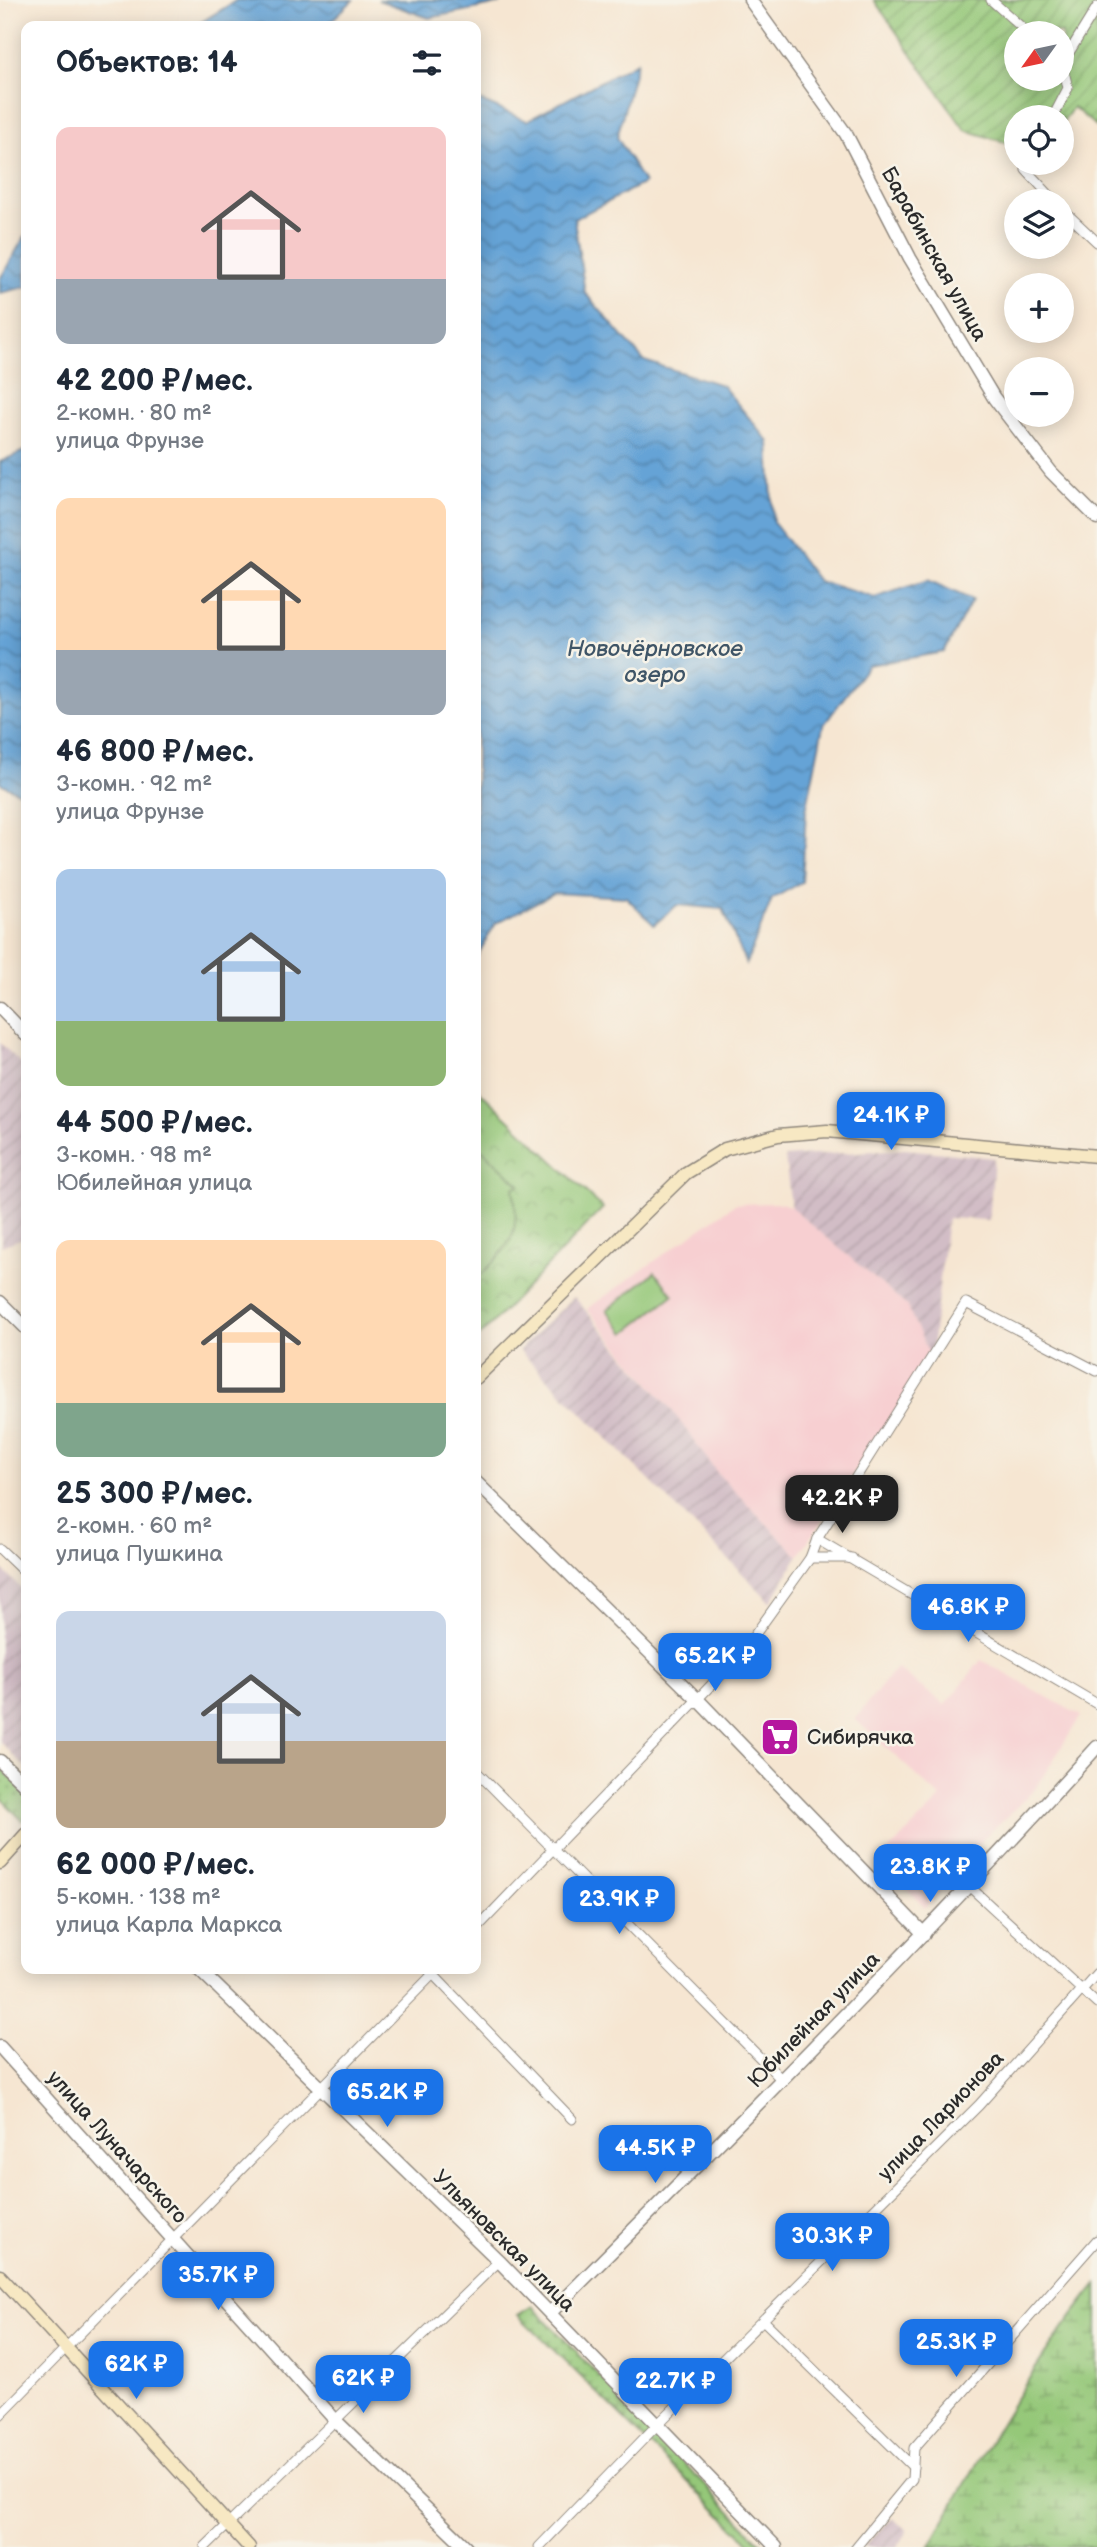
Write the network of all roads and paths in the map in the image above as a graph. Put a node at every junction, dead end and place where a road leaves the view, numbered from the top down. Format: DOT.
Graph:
graph roads {
  1 [pos="750,0"];
  2 [pos="991,0"];
  3 [pos="1097,7"];
  4 [pos="1015,21"];
  5 [pos="1074,44"];
  6 [pos="1030,175"];
  7 [pos="1042,189"];
  8 [pos="1074,220"];
  9 [pos="1097,242"];
  10 [pos="1097,518"];
  11 [pos="0,1009"];
  12 [pos="21,1030"];
  13 [pos="1097,1156"];
  14 [pos="0,1302"];
  15 [pos="21,1323"];
  16 [pos="1097,1371"];
  17 [pos="481,1373"];
  18 [pos="481,1487"];
  19 [pos="817,1539"];
  20 [pos="0,1549"];
  21 [pos="810,1558"];
  22 [pos="854,1558"];
  23 [pos="21,1569"];
  24 [pos="698,1700"];
  25 [pos="1097,1704"];
  26 [pos="1097,1747"];
  27 [pos="0,1760"];
  28 [pos="481,1776"];
  29 [pos="21,1781"];
  30 [pos="21,1840"];
  31 [pos="553,1849"];
  32 [pos="0,1863"];
  33 [pos="970,1887"];
  34 [pos="481,1924"];
  35 [pos="924,1934"];
  36 [pos="1097,1973"];
  37 [pos="204,1974"];
  38 [pos="429,1974"];
  39 [pos="437,1974"];
  40 [pos="1081,1989"];
  41 [pos="1097,2004"];
  42 [pos="0,2047"];
  43 [pos="783,2081"];
  44 [pos="322,2089"];
  45 [pos="572,2119"];
  46 [pos="175,2238"];
  47 [pos="1097,2240"];
  48 [pos="499,2261"];
  49 [pos="0,2276"];
  50 [pos="550,2313"];
  51 [pos="764,2321"];
  52 [pos="65,2348"];
  53 [pos="0,2415"];
  54 [pos="336,2421"];
  55 [pos="658,2424"];
  56 [pos="913,2468"];
  57 [pos="228,2525"];
  58 [pos="205,2547"];
  59 [pos="248,2547"];
  60 [pos="466,2547"];
  61 [pos="540,2547"];
  62 [pos="776,2547"];
  63 [pos="856,2547"];
  1 -- 10 [label="street, Барабинская улица"];
  2 -- 4 [label="street"];
  3 -- 5 [label="street"];
  6 -- 7 [label="street"];
  8 -- 9 [label="street"];
  11 -- 12 [label="street"];
  13 -- 17 [label="main road"];
  14 -- 15 [label="street"];
  16 -- 19 [label="street"];
  18 -- 24 [label="street"];
  19 -- 21 [label="street"];
  19 -- 22 [label="street"];
  20 -- 23 [label="street"];
  21 -- 22 [label="street"];
  21 -- 24 [label="street"];
  22 -- 25 [label="street"];
  24 -- 31 [label="street"];
  24 -- 35 [label="street"];
  26 -- 33 [label="street, Юбилейная улица"];
  27 -- 29 [label="street"];
  28 -- 31 [label="street"];
  30 -- 32 [label="main road"];
  31 -- 34 [label="street"];
  31 -- 43 [label="street"];
  33 -- 35 [label="street, Юбилейная улица"];
  33 -- 40 [label="street"];
  35 -- 43 [label="street, Юбилейная улица"];
  36 -- 40 [label="street, улица Ларионова"];
  37 -- 44 [label="street, Ульяновская улица"];
  38 -- 44 [label="street"];
  39 -- 45 [label="street"];
  40 -- 41 [label="street"];
  40 -- 51 [label="street, улица Ларионова"];
  42 -- 46 [label="street, улица Луначарского"];
  43 -- 50 [label="street, Юбилейная улица"];
  44 -- 46 [label="street"];
  44 -- 48 [label="street, Ульяновская улица"];
  46 -- 52 [label="street"];
  46 -- 54 [label="street, улица Луначарского"];
  47 -- 56 [label="street"];
  48 -- 50 [label="street, Ульяновская улица"];
  48 -- 54 [label="street"];
  49 -- 52 [label="main road"];
  50 -- 55 [label="street, Ульяновская улица"];
  51 -- 55 [label="street, улица Ларионова"];
  51 -- 56 [label="street"];
  52 -- 53 [label="street"];
  52 -- 57 [label="main road"];
  54 -- 57 [label="street"];
  54 -- 60 [label="street, улица Луначарского"];
  55 -- 61 [label="street, улица Ларионова"];
  55 -- 62 [label="street, Ульяновская улица"];
  56 -- 63 [label="street"];
  57 -- 58 [label="street"];
  57 -- 59 [label="main road"];
}
